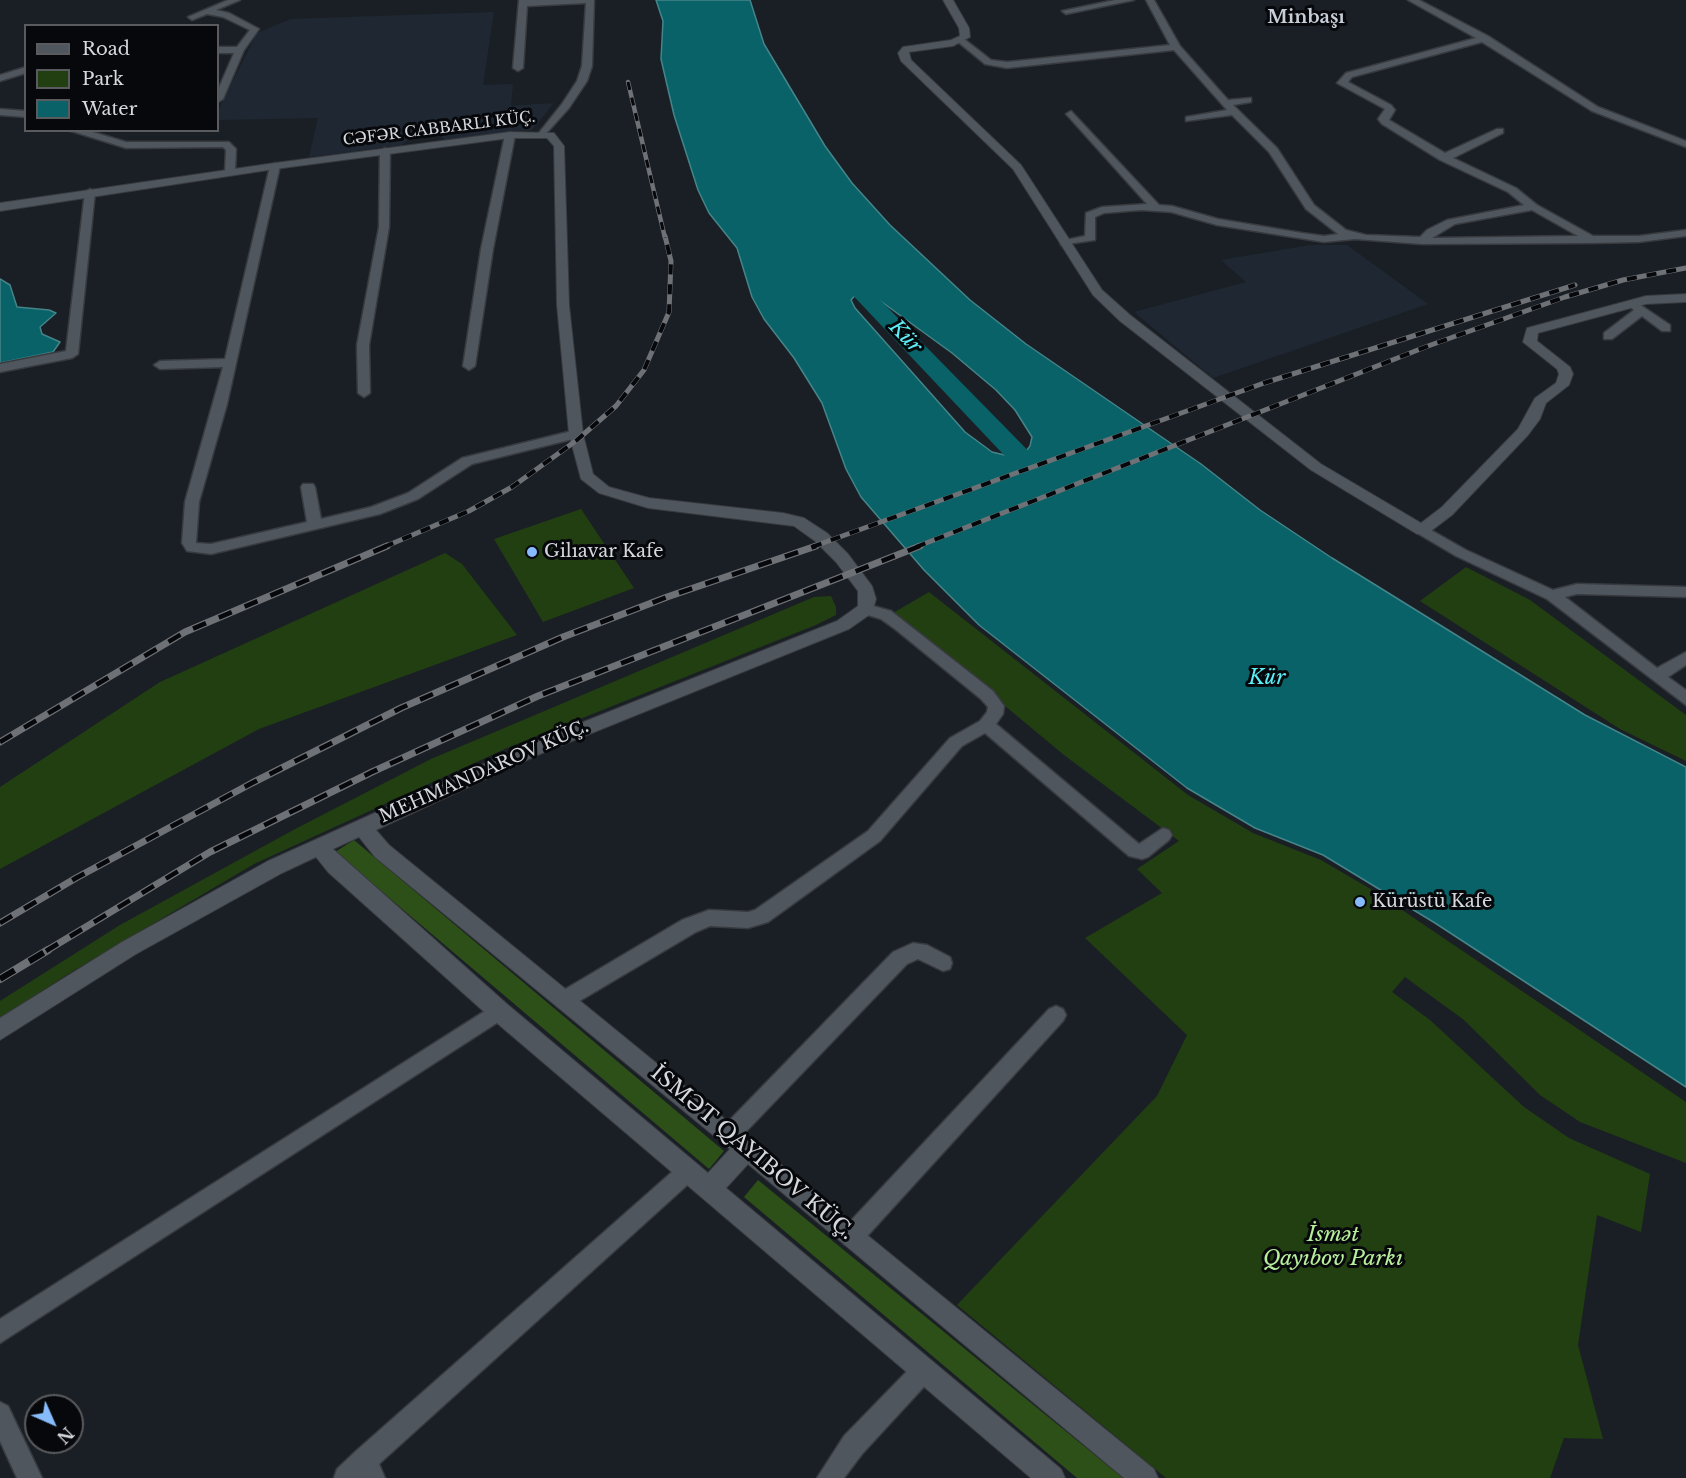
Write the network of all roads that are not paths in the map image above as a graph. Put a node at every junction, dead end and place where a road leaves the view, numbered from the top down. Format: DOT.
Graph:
graph roads {
  1 [pos="236,0"];
  2 [pos="591,0"];
  3 [pos="948,0"];
  4 [pos="1130,0"];
  5 [pos="1150,0"];
  6 [pos="1412,0"];
  7 [pos="1440,0"];
  8 [pos="523,2"];
  9 [pos="1400,3"];
  10 [pos="1424,5"];
  11 [pos="206,11"];
  12 [pos="1066,11"];
  13 [pos="1422,16"];
  14 [pos="192,17"];
  15 [pos="1485,38"];
  16 [pos="961,41"];
  17 [pos="1176,46"];
  18 [pos="219,50"];
  19 [pos="240,50"];
  20 [pos="518,68"];
  21 [pos="24,71"];
  22 [pos="0,78"];
  23 [pos="219,97"];
  24 [pos="1248,100"];
  25 [pos="1230,108"];
  26 [pos="0,112"];
  27 [pos="24,114"];
  28 [pos="1071,114"];
  29 [pos="1189,119"];
  30 [pos="1500,131"];
  31 [pos="79,132"];
  32 [pos="110,132"];
  33 [pos="202,132"];
  34 [pos="543,134"];
  35 [pos="510,135"];
  36 [pos="96,138"];
  37 [pos="197,144"];
  38 [pos="1686,144"];
  39 [pos="385,151"];
  40 [pos="1444,158"];
  41 [pos="275,166"];
  42 [pos="230,172"];
  43 [pos="90,192"];
  44 [pos="0,207"];
  45 [pos="1155,207"];
  46 [pos="1533,207"];
  47 [pos="1686,233"];
  48 [pos="1353,236"];
  49 [pos="1591,240"];
  50 [pos="1422,241"];
  51 [pos="1065,243"];
  52 [pos="1686,298"];
  53 [pos="1637,307"];
  54 [pos="1666,328"];
  55 [pos="1608,336"];
  56 [pos="230,363"];
  57 [pos="160,365"];
  58 [pos="469,366"];
  59 [pos="0,368"];
  60 [pos="364,393"];
  61 [pos="576,434"];
  62 [pos="308,487"];
  63 [pos="315,526"];
  64 [pos="1422,530"];
  65 [pos="1686,592"];
  66 [pos="1552,595"];
  67 [pos="866,609"];
  68 [pos="1686,658"];
  69 [pos="1657,676"];
  70 [pos="1686,699"];
  71 [pos="986,725"];
  72 [pos="361,826"];
  73 [pos="1163,835"];
  74 [pos="318,846"];
  75 [pos="943,963"];
  76 [pos="564,1000"];
  77 [pos="499,1011"];
  78 [pos="1056,1015"];
  79 [pos="0,1030"];
  80 [pos="738,1142"];
  81 [pos="687,1171"];
  82 [pos="710,1188"];
  83 [pos="852,1236"];
  84 [pos="0,1332"];
  85 [pos="924,1370"];
  86 [pos="0,1414"];
  87 [pos="369,1469"];
  88 [pos="30,1478"];
  89 [pos="346,1478"];
  90 [pos="829,1478"];
  91 [pos="1052,1478"];
  92 [pos="1145,1478"];
  1 -- 11 [label="street"];
  2 -- 8 [label="street"];
  2 -- 34 [label="street"];
  3 -- 16 [label="street"];
  4 -- 12 [label="street"];
  5 -- 17 [label="street"];
  6 -- 10 [label="street"];
  7 -- 10 [label="street"];
  8 -- 20 [label="street"];
  9 -- 13 [label="street"];
  10 -- 15 [label="street"];
  11 -- 14 [label="street"];
  11 -- 19 [label="street"];
  15 -- 38 [label="street"];
  15 -- 40 [label="street"];
  16 -- 17 [label="street"];
  16 -- 51 [label="street"];
  17 -- 25 [label="street"];
  18 -- 19 [label="street"];
  19 -- 23 [label="street"];
  21 -- 22 [label="street"];
  24 -- 25 [label="street"];
  25 -- 29 [label="street"];
  25 -- 48 [label="street"];
  26 -- 27 [label="street"];
  28 -- 45 [label="street"];
  30 -- 40 [label="street"];
  31 -- 36 [label="street"];
  32 -- 36 [label="street"];
  33 -- 37 [label="street"];
  34 -- 35 [label="street"];
  34 -- 61 [label="street"];
  35 -- 39 [label="street"];
  35 -- 58 [label="street"];
  36 -- 37 [label="street"];
  37 -- 42 [label="street"];
  39 -- 41 [label="street"];
  39 -- 60 [label="street"];
  40 -- 46 [label="street"];
  41 -- 42 [label="street"];
  41 -- 56 [label="street"];
  42 -- 43 [label="street"];
  43 -- 44 [label="street"];
  43 -- 59 [label="street"];
  45 -- 48 [label="street"];
  45 -- 51 [label="street"];
  46 -- 49 [label="street"];
  46 -- 50 [label="street"];
  47 -- 49 [label="street"];
  48 -- 50 [label="street"];
  49 -- 50 [label="street"];
  51 -- 64 [label="street"];
  52 -- 53 [label="street"];
  53 -- 54 [label="street"];
  53 -- 55 [label="street"];
  53 -- 64 [label="street"];
  56 -- 57 [label="street"];
  56 -- 63 [label="street"];
  61 -- 63 [label="street"];
  61 -- 67 [label="street"];
  62 -- 63 [label="street"];
  64 -- 66 [label="street"];
  65 -- 66 [label="street"];
  66 -- 69 [label="street"];
  67 -- 71 [label="street"];
  67 -- 72 [label="street, MEHMANDAROV KÜÇ."];
  68 -- 69 [label="street"];
  69 -- 70 [label="street"];
  71 -- 73 [label="street"];
  71 -- 76 [label="street"];
  72 -- 74 [label="street, MEHMANDAROV KÜÇ."];
  72 -- 76 [label="street"];
  74 -- 77 [label="street"];
  74 -- 79 [label="street, MEHMANDAROV KÜÇ."];
  75 -- 80 [label="street"];
  76 -- 80 [label="street"];
  77 -- 81 [label="street"];
  77 -- 84 [label="street"];
  78 -- 83 [label="street"];
  80 -- 82 [label="street"];
  80 -- 83 [label="street"];
  81 -- 82 [label="street"];
  81 -- 87 [label="street"];
  82 -- 85 [label="street"];
  83 -- 92 [label="street"];
  85 -- 90 [label="street"];
  85 -- 91 [label="street"];
  86 -- 88 [label="street"];
  87 -- 89 [label="street"];
}
